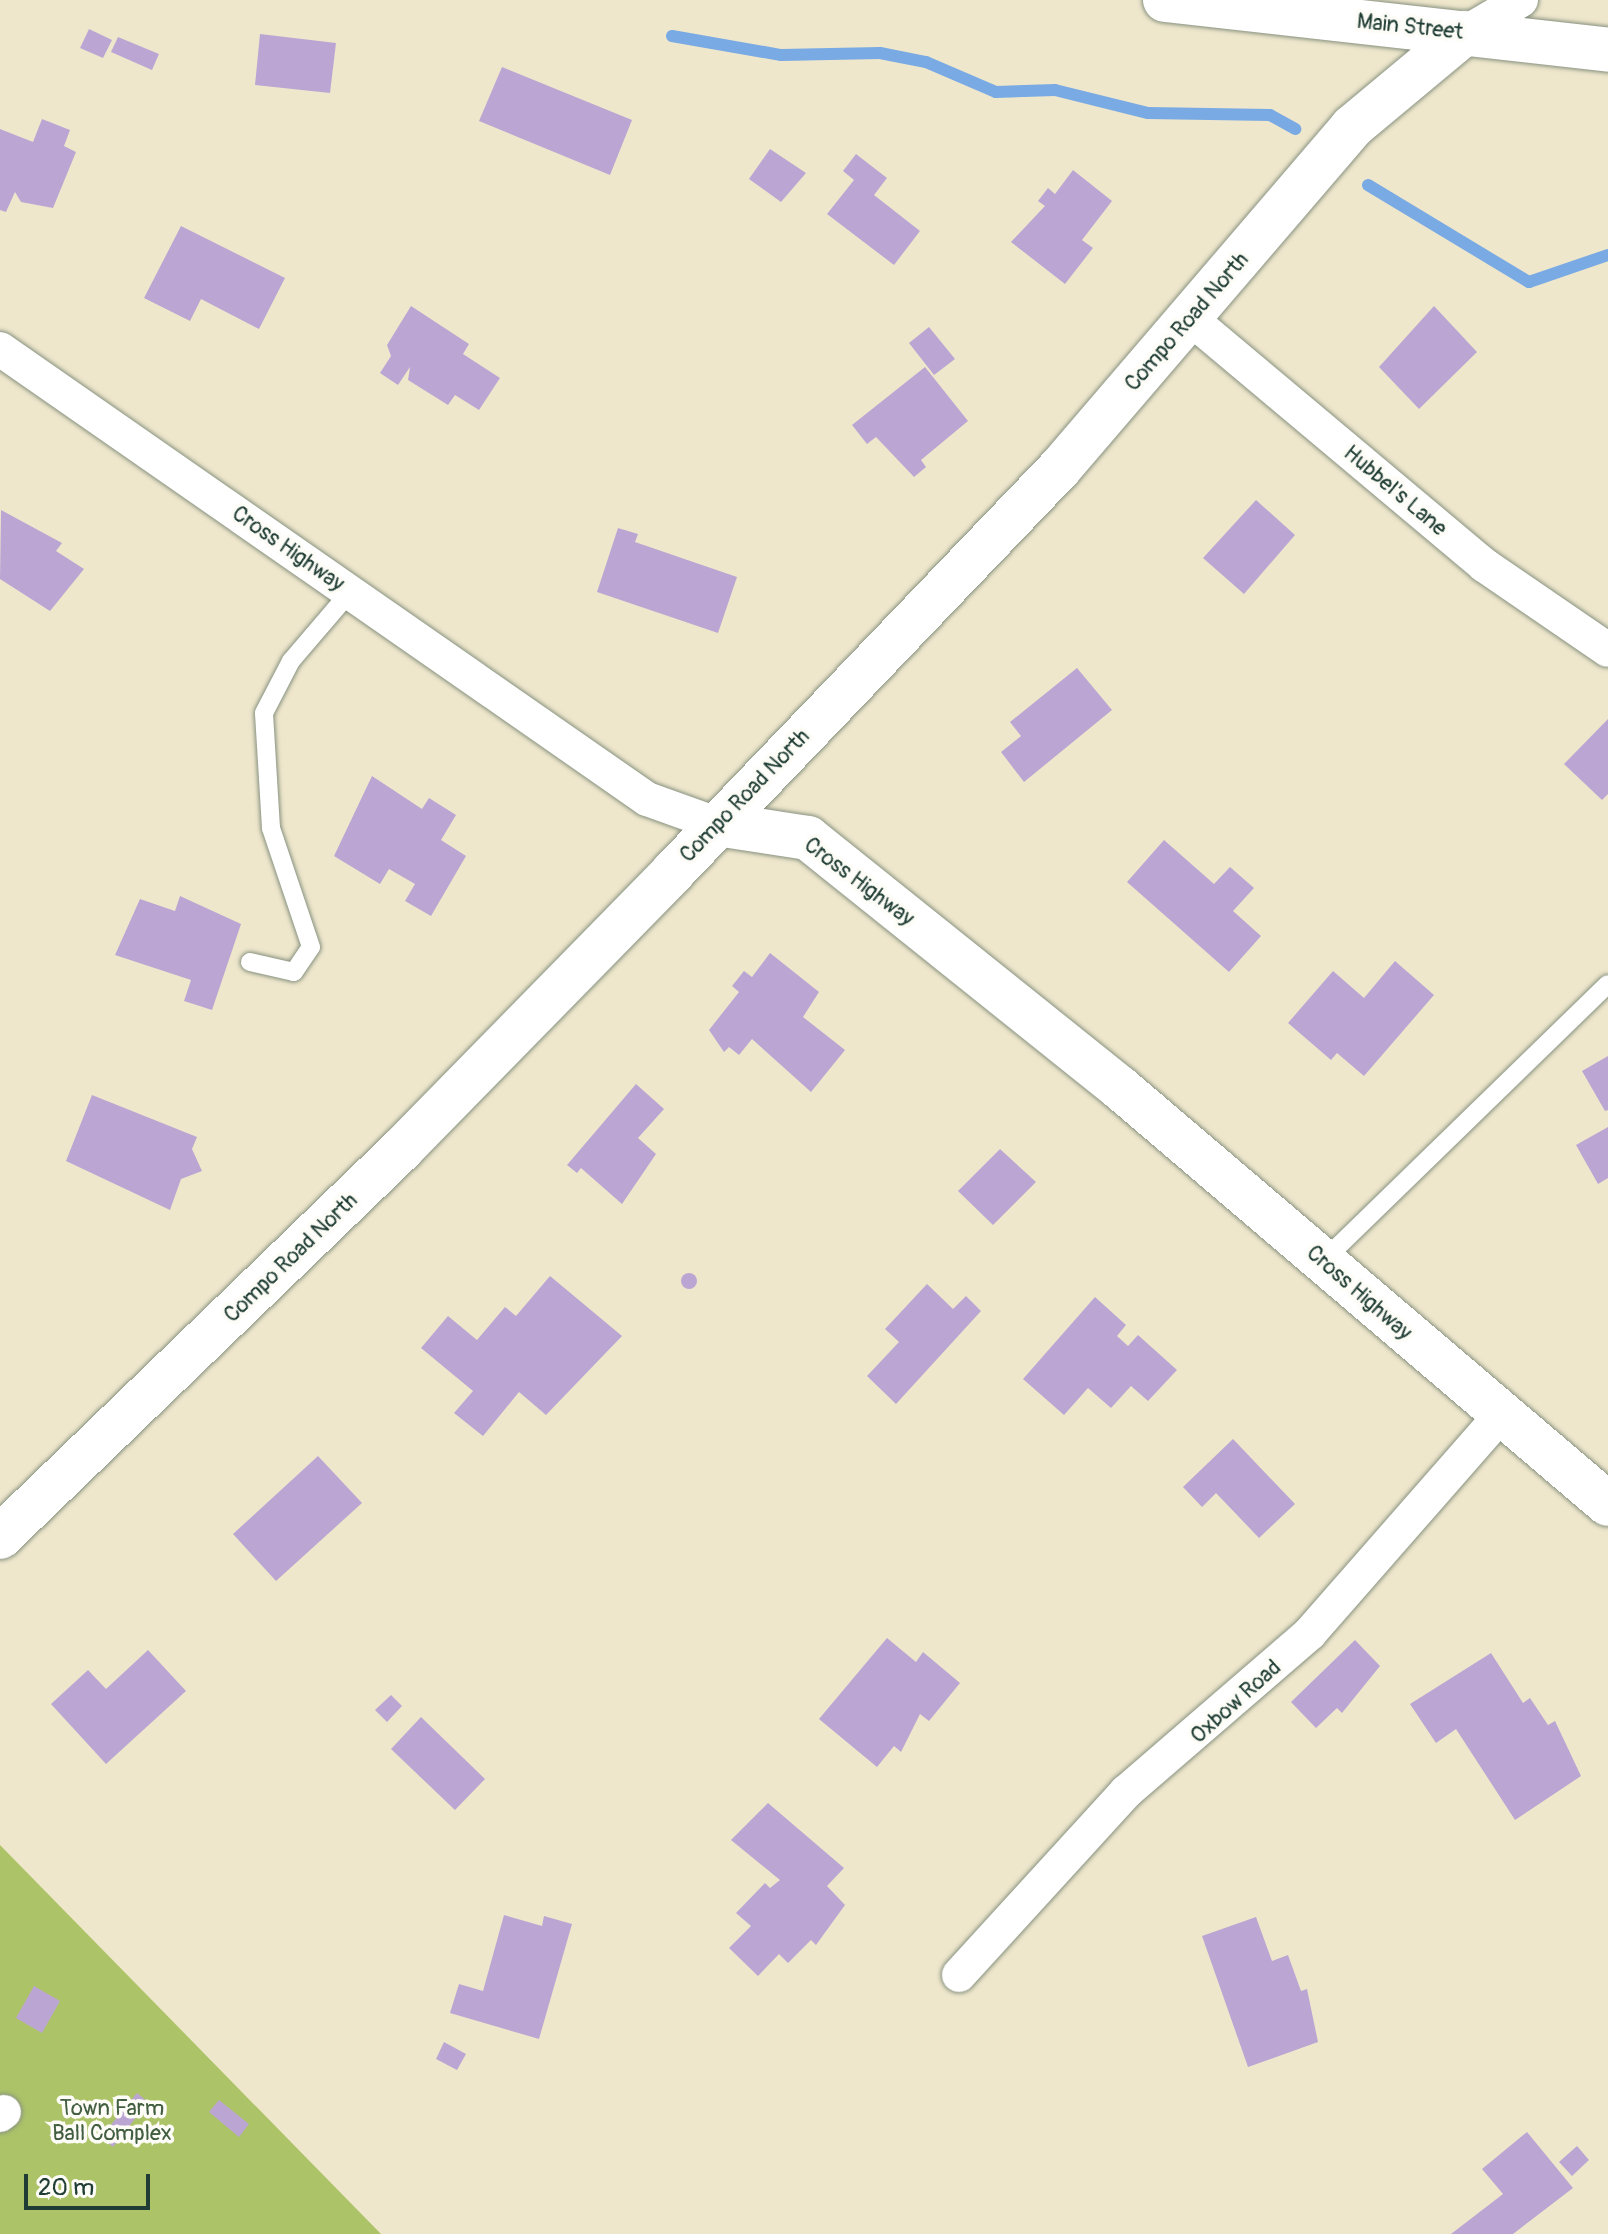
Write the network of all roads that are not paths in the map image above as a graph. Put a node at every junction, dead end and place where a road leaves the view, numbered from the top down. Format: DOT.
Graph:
graph roads {
  1 [pos="1165,0"];
  2 [pos="1521,0"];
  3 [pos="1465,33"];
  4 [pos="1608,50"];
  5 [pos="1192,320"];
  6 [pos="0,349"];
  7 [pos="350,592"];
  8 [pos="1608,650"];
  9 [pos="717,824"];
  10 [pos="250,962"];
  11 [pos="1608,984"];
  12 [pos="1323,1261"];
  13 [pos="1500,1416"];
  14 [pos="1608,1504"];
  15 [pos="0,1537"];
  16 [pos="959,1975"];
  1 -- 3 [label="main road, Main Street"];
  2 -- 3 [label="street"];
  3 -- 4 [label="main road, Main Street"];
  3 -- 5 [label="main road, Compo Road North"];
  5 -- 8 [label="street, Hubbel's Lane"];
  5 -- 9 [label="main road, Compo Road North"];
  6 -- 7 [label="street, Cross Highway"];
  7 -- 9 [label="street, Cross Highway"];
  7 -- 10 [label="lane"];
  9 -- 12 [label="main road, Cross Highway"];
  9 -- 15 [label="main road, Compo Road North"];
  11 -- 12 [label="lane"];
  12 -- 13 [label="main road, Cross Highway"];
  13 -- 14 [label="main road, Cross Highway"];
  13 -- 16 [label="street, Oxbow Road"];
}
